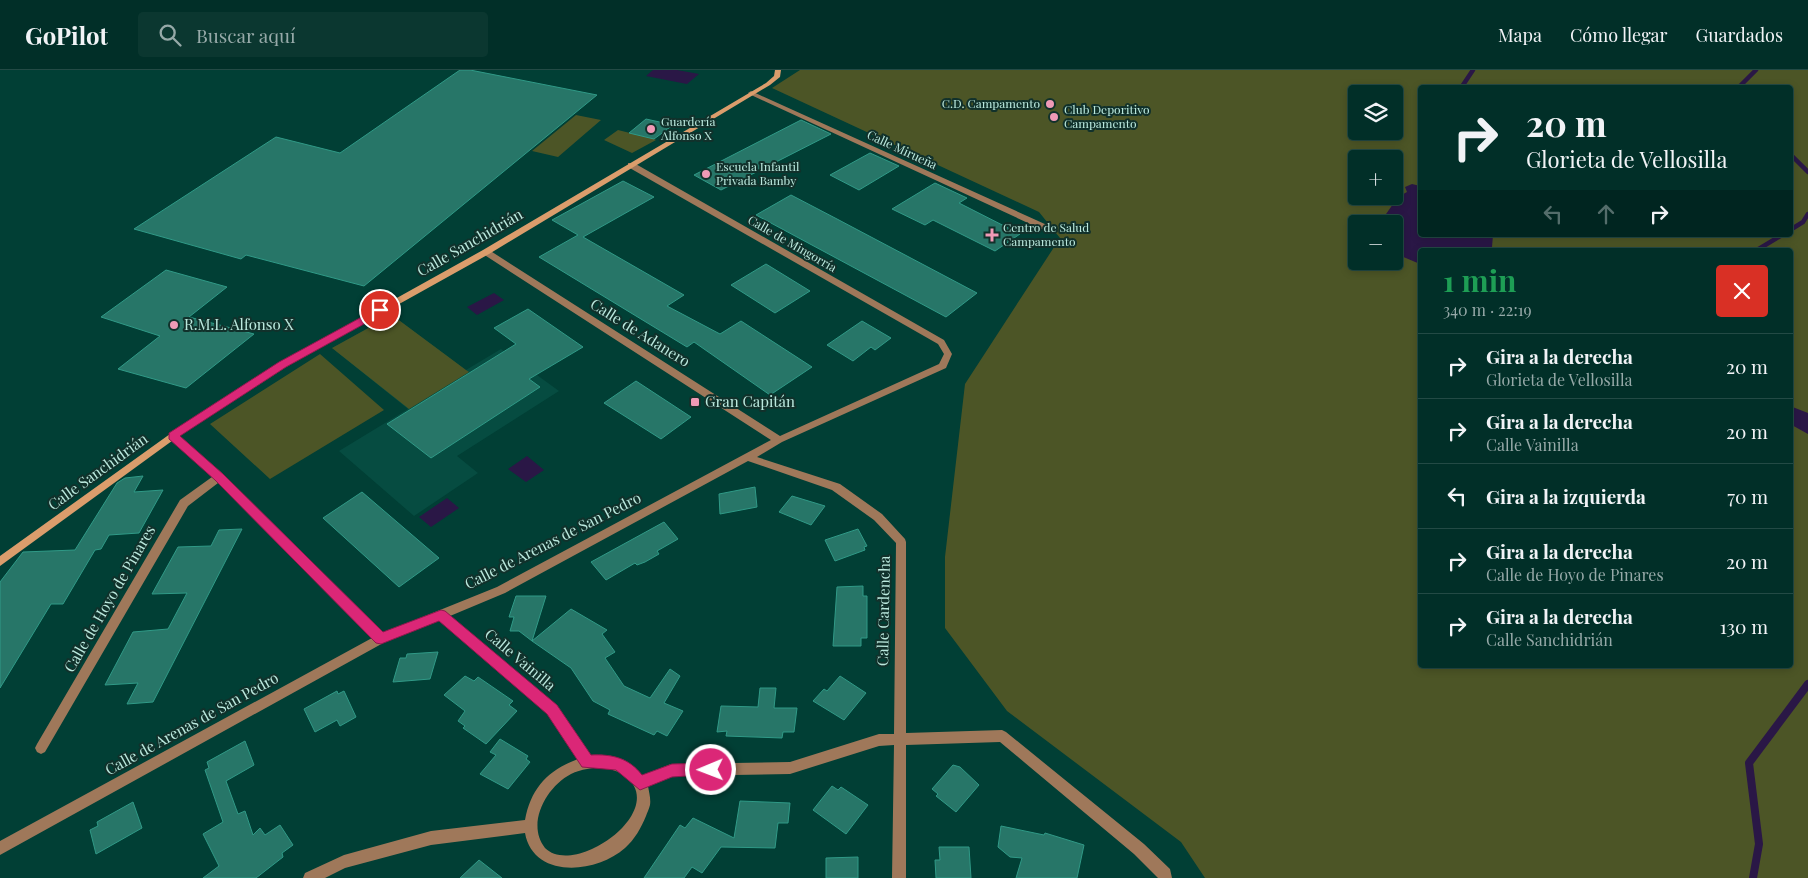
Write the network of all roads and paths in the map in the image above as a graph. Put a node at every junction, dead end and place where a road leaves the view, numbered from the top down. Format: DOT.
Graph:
graph roads {
  1 [pos="778,70"];
  2 [pos="751,93"];
  3 [pos="631,165"];
  4 [pos="1044,228"];
  5 [pos="486,252"];
  6 [pos="941,342"];
  7 [pos="173,436"];
  8 [pos="779,440"];
  9 [pos="747,458"];
  10 [pos="219,477"];
  11 [pos="0,562"];
  12 [pos="441,615"];
  13 [pos="381,639"];
  14 [pos="899,740"];
  15 [pos="41,748"];
  16 [pos="587,762"];
  17 [pos="640,783"];
  18 [pos="531,826"];
  19 [pos="0,848"];
  20 [pos="588,872"];
  21 [pos="310,878"];
  22 [pos="899,878"];
  23 [pos="1165,878"];
  1 -- 2 [label="street, Calle Sanchidrián"];
  2 -- 3 [label="street, Calle Sanchidrián"];
  2 -- 4 [label="street, Calle Mirueña"];
  3 -- 5 [label="street, Calle Sanchidrián"];
  3 -- 6 [label="street, Calle de Mingorría"];
  5 -- 7 [label="street, Calle Sanchidrián"];
  5 -- 8 [label="street, Calle de Adanero"];
  6 -- 8 [label="street, Calle de Arenas de San Pedro"];
  7 -- 10 [label="street"];
  7 -- 11 [label="street, Calle Sanchidrián"];
  8 -- 9 [label="street, Calle de Arenas de San Pedro"];
  9 -- 12 [label="street, Calle de Arenas de San Pedro"];
  9 -- 14 [label="street, Calle Cardencha"];
  10 -- 13 [label="street"];
  10 -- 15 [label="street, Calle de Hoyo de Pinares"];
  12 -- 13 [label="street, Calle de Arenas de San Pedro"];
  12 -- 16 [label="street, Calle Vainilla"];
  13 -- 19 [label="street, Calle de Arenas de San Pedro"];
  14 -- 17 [label="street"];
  14 -- 22 [label="street, Calle Cardencha"];
  14 -- 23 [label="street"];
  16 -- 17 [label="street"];
  16 -- 18 [label="street"];
  17 -- 20 [label="street"];
  18 -- 20 [label="street"];
  18 -- 21 [label="street"];
}
